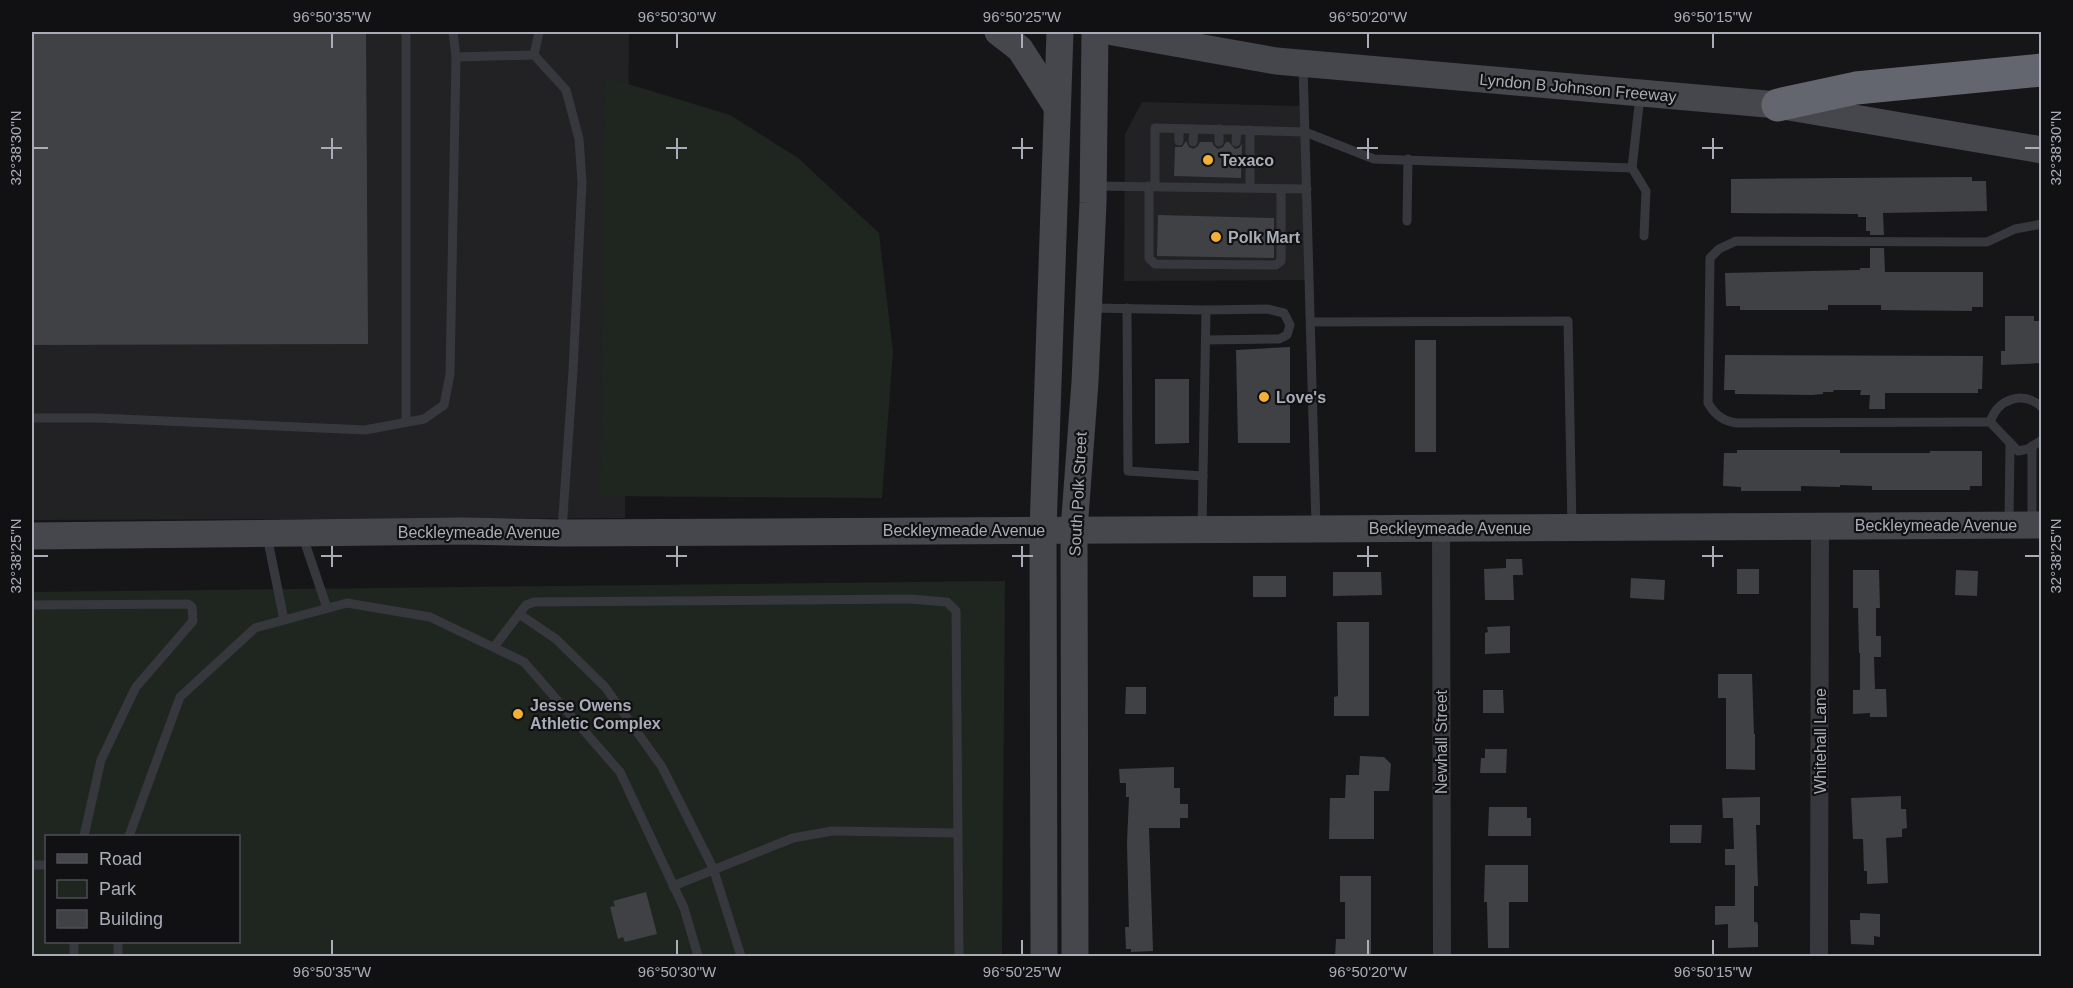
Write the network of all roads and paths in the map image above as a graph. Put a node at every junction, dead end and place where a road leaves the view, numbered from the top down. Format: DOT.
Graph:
graph roads {
  1 [pos="406,32"];
  2 [pos="453,32"];
  3 [pos="539,32"];
  4 [pos="998,32"];
  5 [pos="1060,32"];
  6 [pos="1095,32"];
  7 [pos="1113,32"];
  8 [pos="534,55"];
  9 [pos="456,57"];
  10 [pos="1303,64"];
  11 [pos="2042,70"];
  12 [pos="1641,93"];
  13 [pos="1778,105"];
  14 [pos="1058,107"];
  15 [pos="1179,129"];
  16 [pos="1194,129"];
  17 [pos="1219,129"];
  18 [pos="1237,130"];
  19 [pos="1250,130"];
  20 [pos="1305,132"];
  21 [pos="1179,141"];
  22 [pos="1193,141"];
  23 [pos="1219,142"];
  24 [pos="1236,142"];
  25 [pos="2042,150"];
  26 [pos="1408,159"];
  27 [pos="1632,168"];
  28 [pos="1178,177"];
  29 [pos="1193,177"];
  30 [pos="1219,177"];
  31 [pos="1236,178"];
  32 [pos="1093,186"];
  33 [pos="1152,186"];
  34 [pos="1178,187"];
  35 [pos="1193,187"];
  36 [pos="1218,188"];
  37 [pos="1236,188"];
  38 [pos="1250,188"];
  39 [pos="1281,189"];
  40 [pos="1307,189"];
  41 [pos="1407,221"];
  42 [pos="2042,224"];
  43 [pos="1644,236"];
  44 [pos="1089,308"];
  45 [pos="1127,308"];
  46 [pos="1206,310"];
  47 [pos="1311,322"];
  48 [pos="1206,340"];
  49 [pos="2042,407"];
  50 [pos="32,418"];
  51 [pos="406,422"];
  52 [pos="1990,422"];
  53 [pos="2042,440"];
  54 [pos="2010,444"];
  55 [pos="2032,447"];
  56 [pos="1203,476"];
  57 [pos="2028,525"];
  58 [pos="1820,526"];
  59 [pos="1572,527"];
  60 [pos="1316,528"];
  61 [pos="1441,528"];
  62 [pos="1202,529"];
  63 [pos="1043,530"];
  64 [pos="1074,530"];
  65 [pos="562,532"];
  66 [pos="267,533"];
  67 [pos="302,533"];
  68 [pos="32,536"];
  69 [pos="32,605"];
  70 [pos="327,608"];
  71 [pos="519,614"];
  72 [pos="284,620"];
  73 [pos="494,647"];
  74 [pos="958,833"];
  75 [pos="84,835"];
  76 [pos="130,835"];
  77 [pos="713,868"];
  78 [pos="673,886"];
  79 [pos="698,957"];
  80 [pos="741,957"];
  81 [pos="959,957"];
  82 [pos="1044,957"];
  83 [pos="1075,957"];
  84 [pos="1442,957"];
  85 [pos="1819,957"];
  1 -- 51 [label="lane"];
  2 -- 9 [label="lane"];
  3 -- 8 [label="lane"];
  4 -- 14 [label="main road"];
  5 -- 14 [label="main road, South Polk Street"];
  6 -- 32 [label="main road, South Polk Street"];
  7 -- 10 [label="main road, Lyndon B Johnson Freeway"];
  8 -- 9 [label="lane"];
  8 -- 65 [label="lane"];
  9 -- 51 [label="lane"];
  10 -- 12 [label="main road, Lyndon B Johnson Freeway"];
  10 -- 20 [label="lane"];
  11 -- 13 [label="highway"];
  12 -- 13 [label="main road, Lyndon B Johnson Freeway"];
  12 -- 27 [label="lane"];
  13 -- 25 [label="main road, Lyndon B Johnson Freeway"];
  14 -- 63 [label="main road, South Polk Street"];
  15 -- 16 [label="lane"];
  15 -- 21 [label="lane"];
  15 -- 33 [label="lane"];
  16 -- 17 [label="lane"];
  16 -- 22 [label="lane"];
  17 -- 18 [label="lane"];
  17 -- 23 [label="lane"];
  18 -- 19 [label="lane"];
  18 -- 24 [label="lane"];
  19 -- 20 [label="lane"];
  19 -- 38 [label="lane"];
  20 -- 26 [label="lane"];
  20 -- 40 [label="lane"];
  26 -- 27 [label="lane"];
  26 -- 41 [label="lane"];
  27 -- 43 [label="lane"];
  28 -- 34 [label="lane"];
  29 -- 35 [label="lane"];
  30 -- 36 [label="lane"];
  31 -- 37 [label="lane"];
  32 -- 33 [label="lane"];
  32 -- 44 [label="main road, South Polk Street"];
  33 -- 34 [label="lane"];
  33 -- 39 [label="lane"];
  34 -- 35 [label="lane"];
  35 -- 36 [label="lane"];
  36 -- 37 [label="lane"];
  37 -- 38 [label="lane"];
  38 -- 39 [label="lane"];
  39 -- 40 [label="lane"];
  40 -- 47 [label="lane"];
  42 -- 52 [label="lane"];
  44 -- 45 [label="lane"];
  44 -- 64 [label="main road, South Polk Street"];
  45 -- 46 [label="lane"];
  45 -- 56 [label="lane"];
  46 -- 48 [label="lane"];
  46 -- 48 [label="lane"];
  47 -- 59 [label="lane"];
  47 -- 60 [label="lane"];
  48 -- 56 [label="lane"];
  49 -- 52 [label="lane"];
  50 -- 51 [label="lane"];
  52 -- 54 [label="lane"];
  53 -- 55 [label="lane"];
  54 -- 55 [label="lane"];
  54 -- 57 [label="lane"];
  55 -- 57 [label="lane"];
  56 -- 62 [label="lane"];
  57 -- 58 [label="main road, Beckleymeade Avenue"];
  58 -- 59 [label="main road, Beckleymeade Avenue"];
  58 -- 85 [label="street, Whitehall Lane"];
  59 -- 61 [label="main road, Beckleymeade Avenue"];
  60 -- 61 [label="main road, Beckleymeade Avenue"];
  60 -- 62 [label="main road, Beckleymeade Avenue"];
  61 -- 84 [label="street, Newhall Street"];
  62 -- 64 [label="main road, Beckleymeade Avenue"];
  63 -- 64 [label="main road, Beckleymeade Avenue"];
  63 -- 65 [label="main road, Beckleymeade Avenue"];
  63 -- 82 [label="main road, South Polk Street"];
  64 -- 83 [label="main road, South Polk Street"];
  65 -- 67 [label="main road, Beckleymeade Avenue"];
  66 -- 67 [label="main road, Beckleymeade Avenue"];
  66 -- 68 [label="main road, Beckleymeade Avenue"];
  66 -- 72 [label="lane"];
  67 -- 70 [label="lane"];
  69 -- 75 [label="lane"];
  70 -- 72 [label="lane"];
  70 -- 73 [label="lane"];
  71 -- 73 [label="lane"];
  71 -- 74 [label="lane"];
  71 -- 77 [label="lane"];
  72 -- 76 [label="lane"];
  73 -- 78 [label="lane"];
  74 -- 77 [label="lane"];
  74 -- 81 [label="lane"];
  77 -- 78 [label="lane"];
  77 -- 80 [label="lane"];
  78 -- 79 [label="lane"];
}
